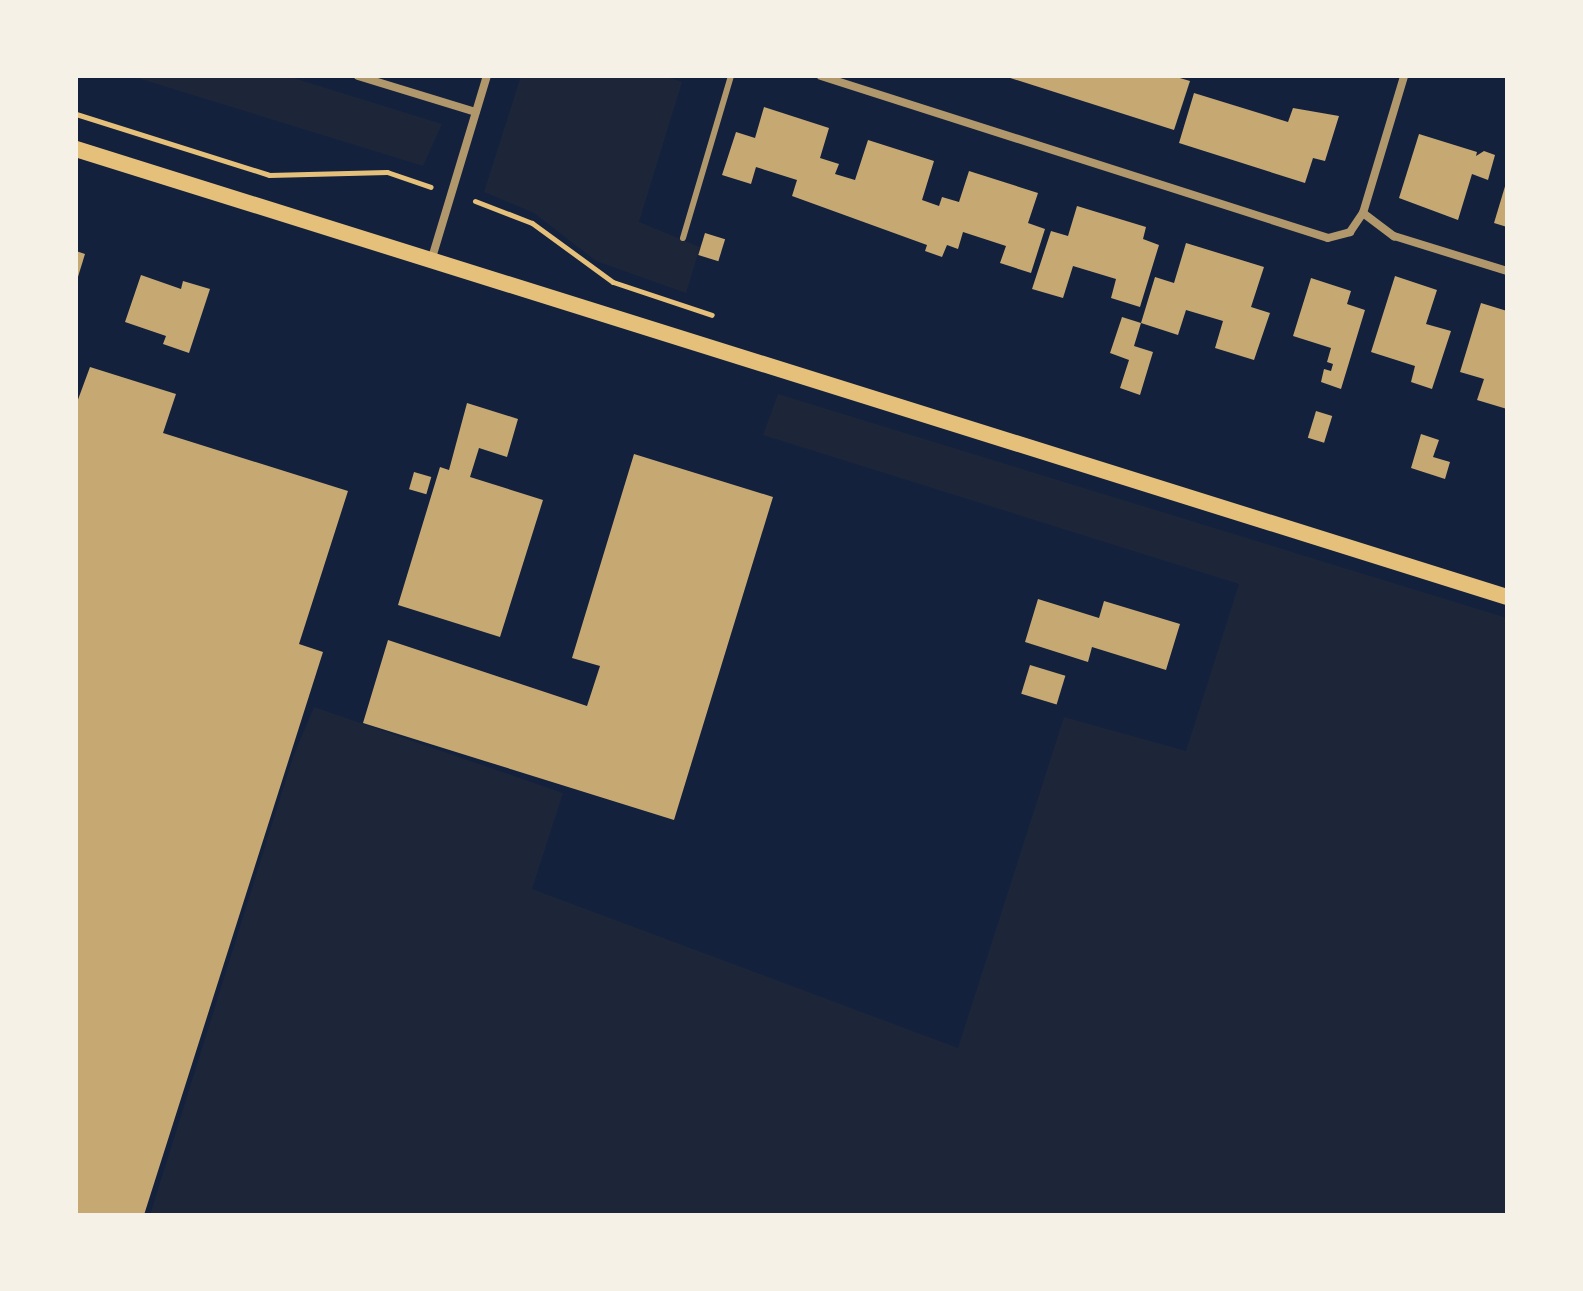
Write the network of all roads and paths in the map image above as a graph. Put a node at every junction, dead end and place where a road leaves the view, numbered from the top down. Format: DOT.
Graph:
graph roads {
  1 [pos="358,76"];
  2 [pos="487,76"];
  3 [pos="731,76"];
  4 [pos="821,76"];
  5 [pos="1404,76"];
  6 [pos="476,112"];
  7 [pos="76,114"];
  8 [pos="76,149"];
  9 [pos="452,194"];
  10 [pos="1363,213"];
  11 [pos="683,238"];
  12 [pos="431,261"];
  13 [pos="1507,271"];
  14 [pos="719,317"];
  15 [pos="1507,597"];
  1 -- 6 [label="street"];
  2 -- 6 [label="street"];
  3 -- 11 [label="lane"];
  4 -- 10 [label="street"];
  5 -- 10 [label="street"];
  6 -- 9 [label="street"];
  7 -- 9 [label="path"];
  8 -- 12 [label="main road"];
  9 -- 12 [label="street"];
  9 -- 14 [label="path"];
  10 -- 13 [label="street"];
  12 -- 15 [label="main road"];
}
